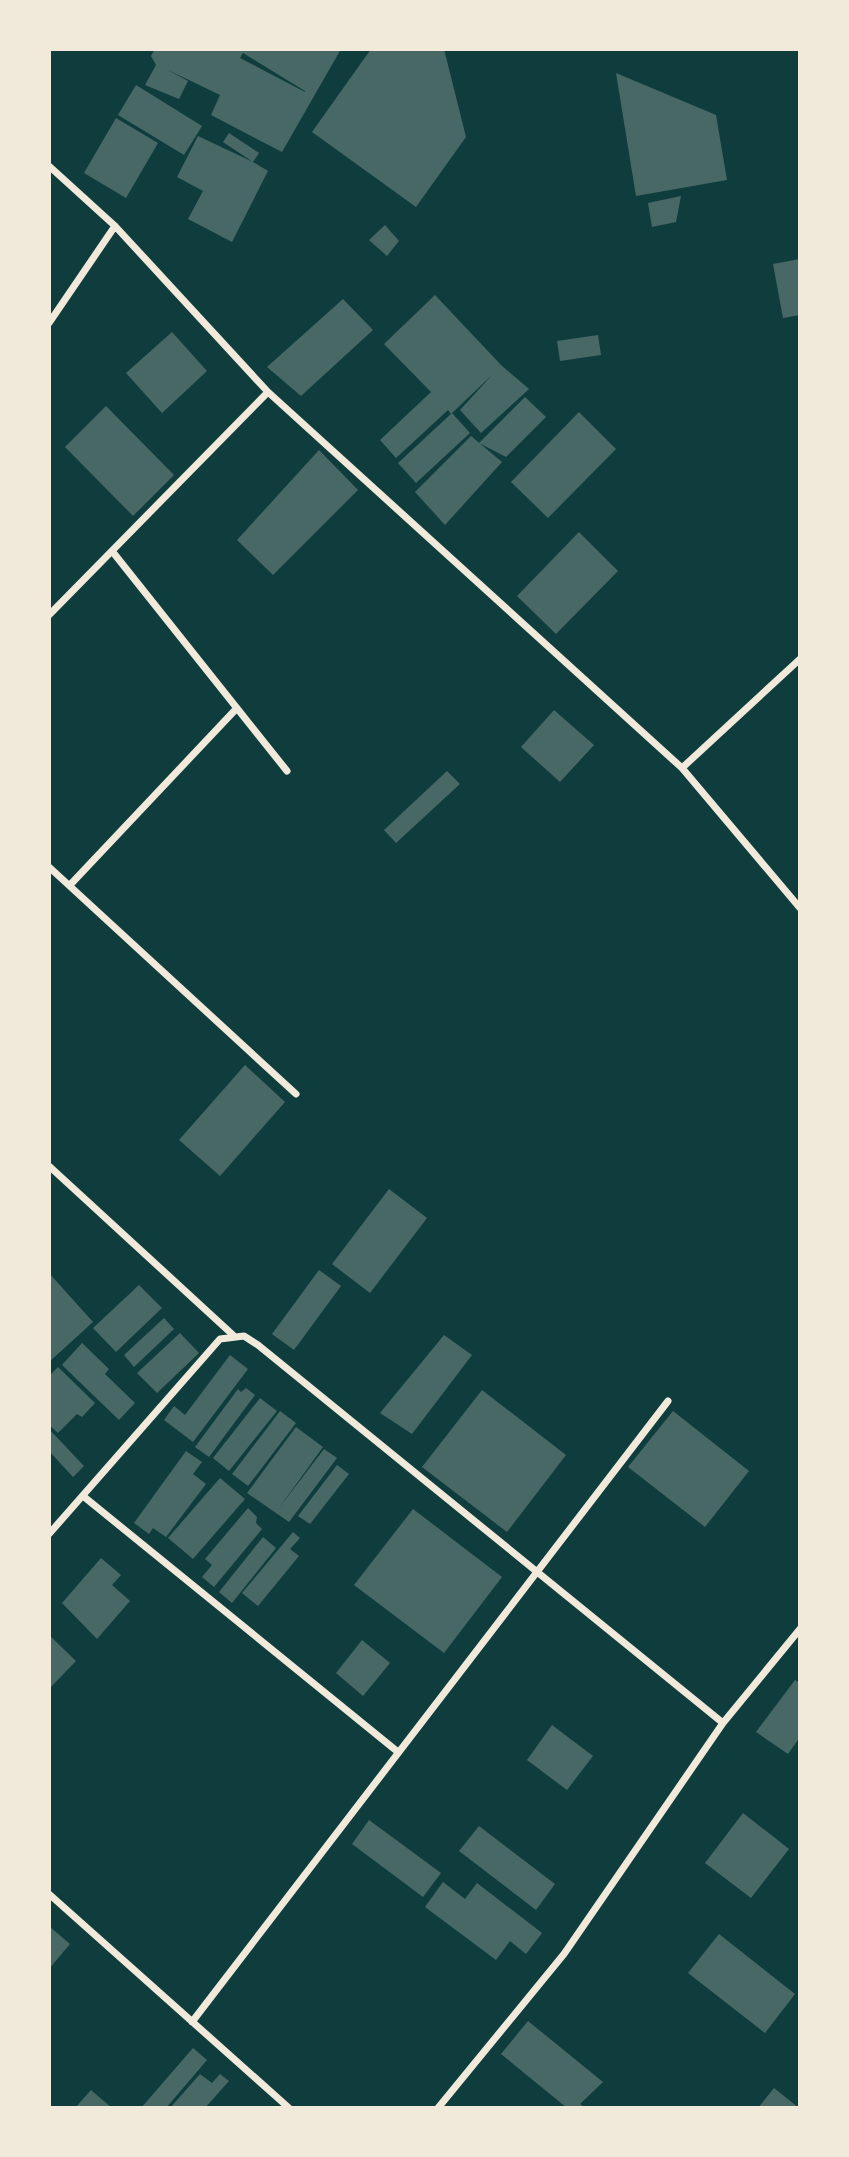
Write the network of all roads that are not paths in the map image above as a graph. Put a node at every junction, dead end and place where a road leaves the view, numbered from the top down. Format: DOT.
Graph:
graph roads {
  1 [pos="49,166"];
  2 [pos="115,226"];
  3 [pos="49,323"];
  4 [pos="268,393"];
  5 [pos="112,551"];
  6 [pos="49,615"];
  7 [pos="800,659"];
  8 [pos="237,708"];
  9 [pos="682,768"];
  10 [pos="287,771"];
  11 [pos="49,867"];
  12 [pos="70,885"];
  13 [pos="800,908"];
  14 [pos="296,1094"];
  15 [pos="49,1166"];
  16 [pos="233,1335"];
  17 [pos="668,1401"];
  18 [pos="83,1496"];
  19 [pos="49,1534"];
  20 [pos="537,1574"];
  21 [pos="800,1629"];
  22 [pos="723,1723"];
  23 [pos="398,1752"];
  24 [pos="49,1894"];
  25 [pos="192,2022"];
  26 [pos="289,2108"];
  27 [pos="438,2108"];
  1 -- 2 [label="street"];
  2 -- 3 [label="street"];
  2 -- 4 [label="street"];
  4 -- 5 [label="street"];
  4 -- 9 [label="street"];
  5 -- 6 [label="street"];
  5 -- 8 [label="street"];
  7 -- 9 [label="street"];
  8 -- 10 [label="street"];
  8 -- 12 [label="street"];
  9 -- 13 [label="street"];
  11 -- 12 [label="street"];
  12 -- 14 [label="street"];
  15 -- 16 [label="street"];
  16 -- 18 [label="street"];
  16 -- 20 [label="street"];
  17 -- 20 [label="street"];
  18 -- 19 [label="street"];
  18 -- 23 [label="street"];
  20 -- 22 [label="street"];
  20 -- 23 [label="street"];
  21 -- 22 [label="street"];
  22 -- 27 [label="street"];
  23 -- 25 [label="street"];
  24 -- 25 [label="street"];
  25 -- 26 [label="street"];
}
